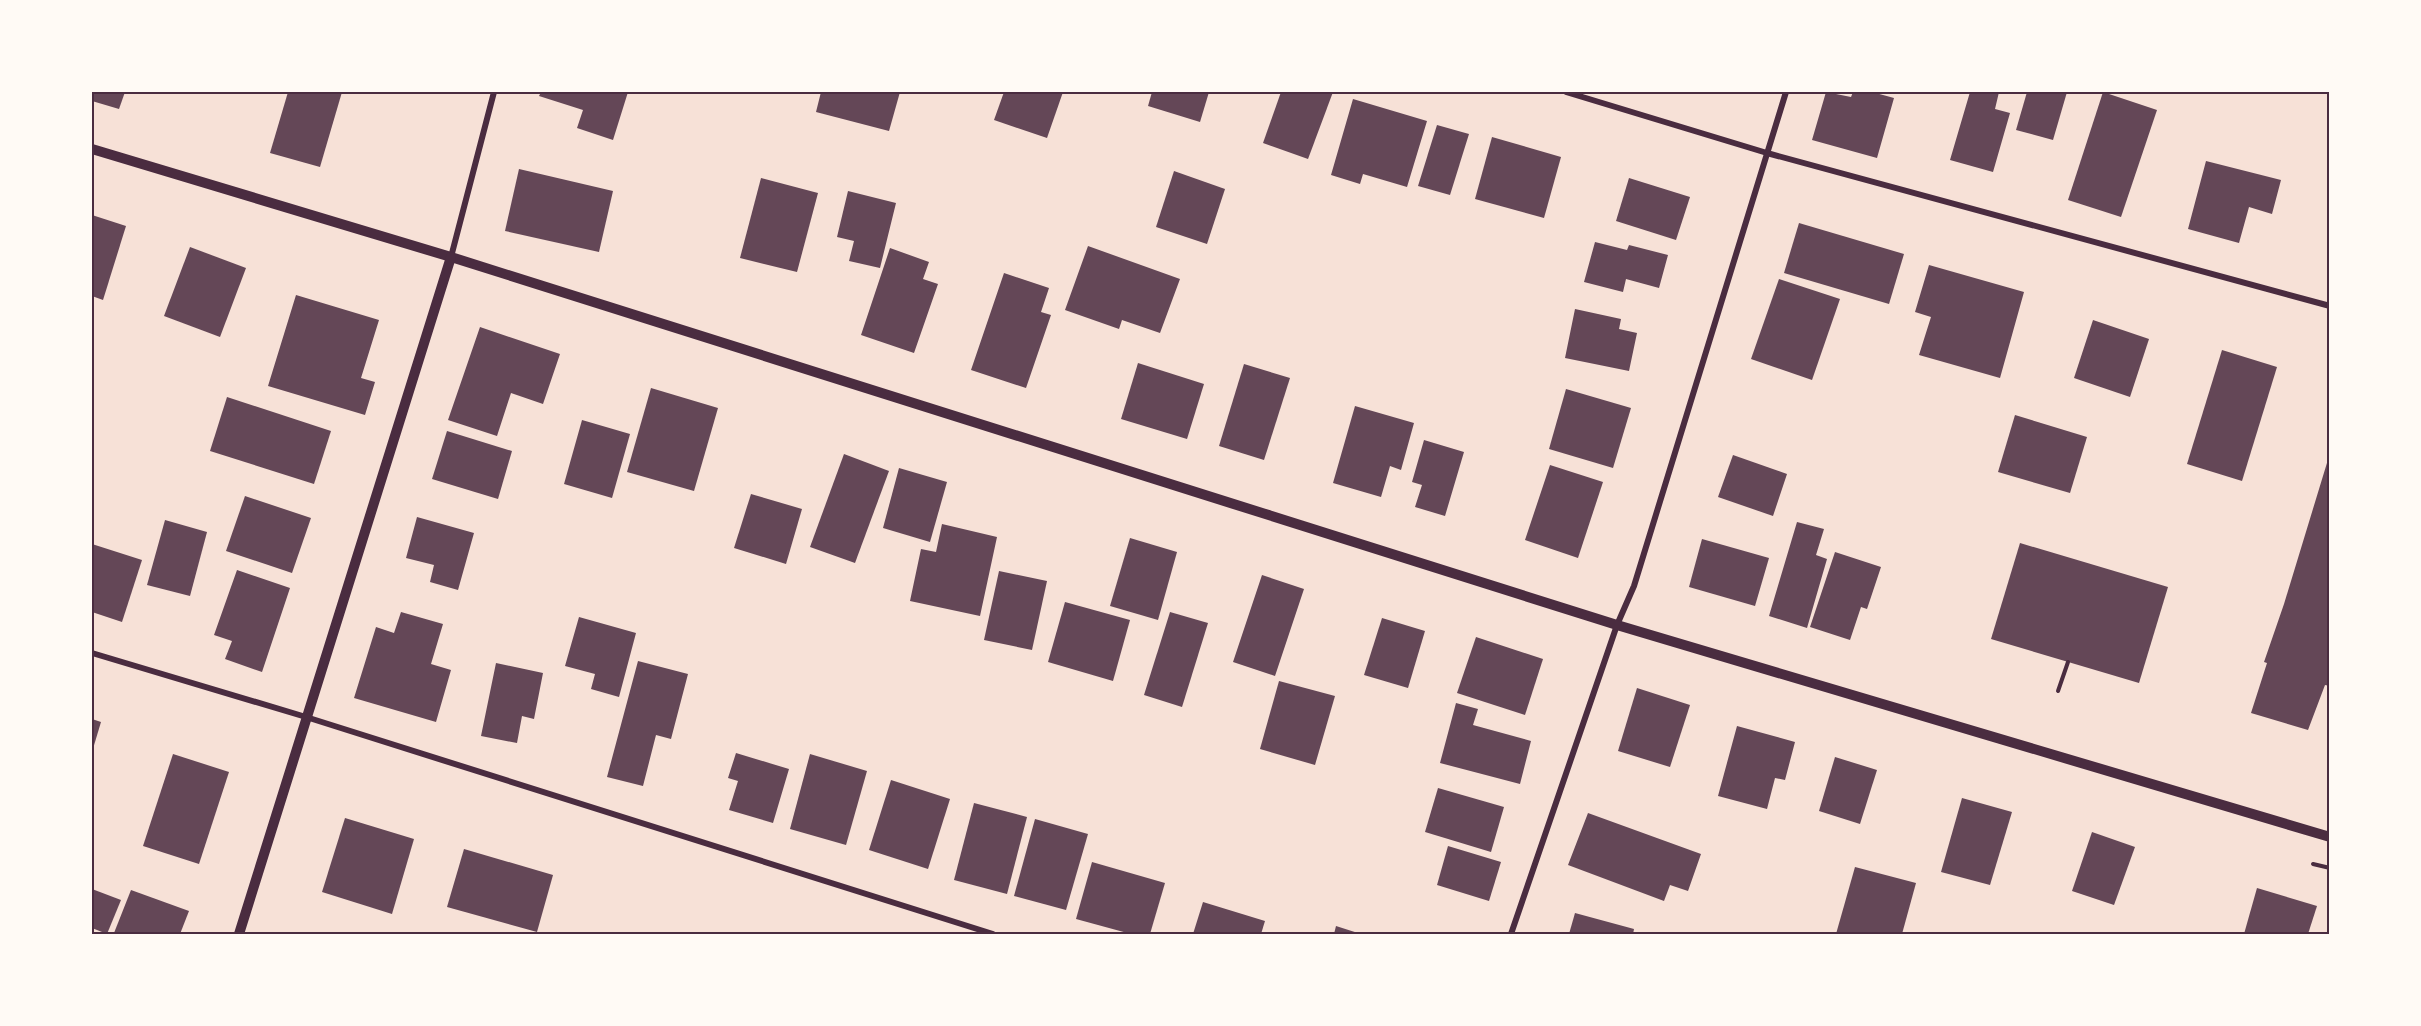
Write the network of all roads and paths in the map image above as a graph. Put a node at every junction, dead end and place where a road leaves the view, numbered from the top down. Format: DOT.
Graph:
graph roads {
  1 [pos="494,92"];
  2 [pos="1566,92"];
  3 [pos="1786,92"];
  4 [pos="92,148"];
  5 [pos="1767,153"];
  6 [pos="451,257"];
  7 [pos="2330,306"];
  8 [pos="1617,625"];
  9 [pos="92,653"];
  10 [pos="2068,662"];
  11 [pos="2058,692"];
  12 [pos="306,717"];
  13 [pos="2330,837"];
  14 [pos="2313,864"];
  15 [pos="2330,868"];
  16 [pos="239,934"];
  17 [pos="993,934"];
  18 [pos="1511,934"];
  1 -- 6 [label="street"];
  2 -- 5 [label="street"];
  3 -- 5 [label="street"];
  4 -- 6 [label="street"];
  5 -- 7 [label="street"];
  5 -- 8 [label="street"];
  6 -- 8 [label="street"];
  6 -- 12 [label="street"];
  8 -- 13 [label="street"];
  8 -- 18 [label="street"];
  9 -- 12 [label="street"];
  10 -- 11 [label="path"];
  12 -- 16 [label="street"];
  12 -- 17 [label="street"];
  14 -- 15 [label="path"];
}
